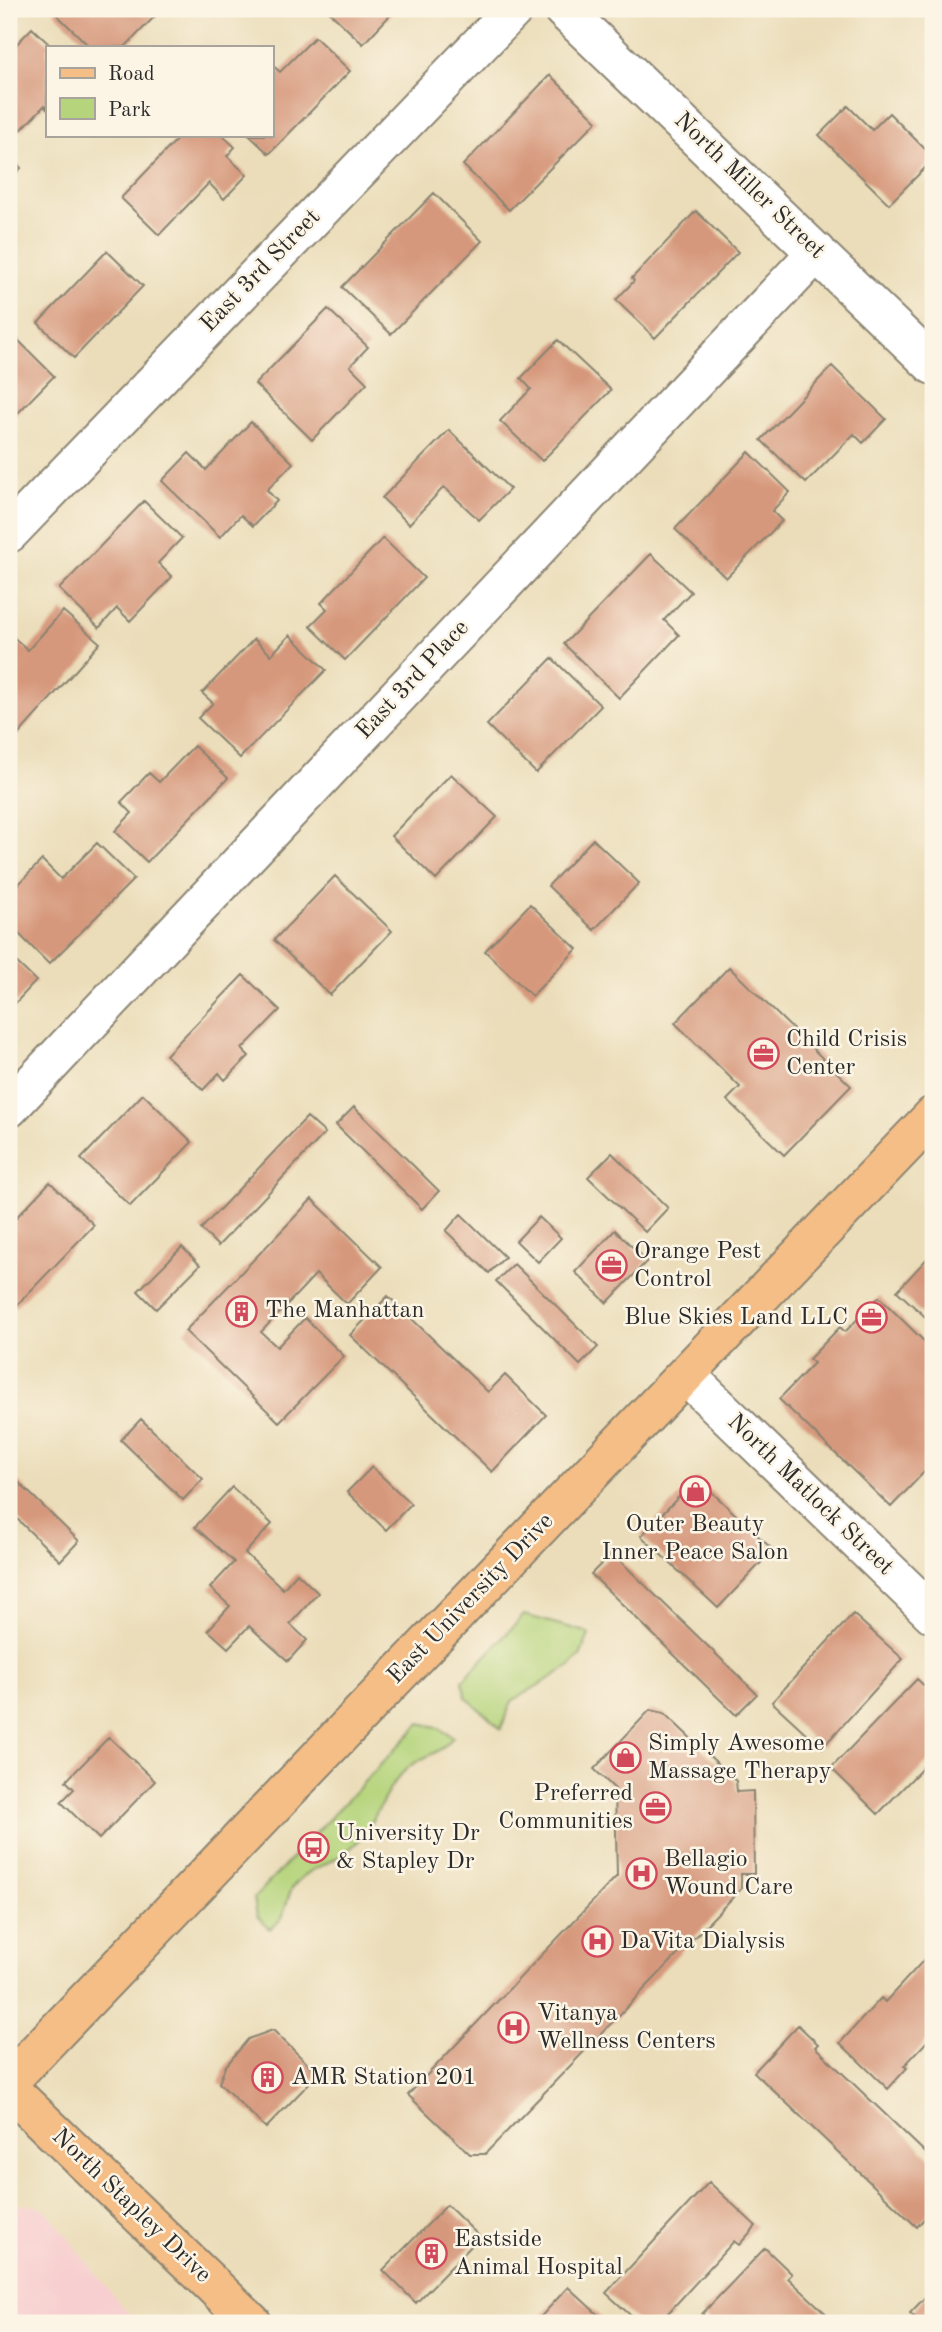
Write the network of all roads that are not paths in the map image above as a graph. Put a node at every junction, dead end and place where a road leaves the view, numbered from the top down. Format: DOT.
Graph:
graph roads {
  1 [pos="514,9"];
  2 [pos="563,9"];
  3 [pos="817,252"];
  4 [pos="933,365"];
  5 [pos="9,533"];
  6 [pos="9,1108"];
  7 [pos="933,1116"];
  8 [pos="687,1375"];
  9 [pos="933,1614"];
  10 [pos="9,2081"];
  11 [pos="9,2089"];
  12 [pos="252,2323"];
  1 -- 5 [label="street, East 3rd Street"];
  2 -- 3 [label="street, North Miller Street"];
  3 -- 4 [label="street, North Miller Street"];
  3 -- 6 [label="street, East 3rd Place"];
  7 -- 8 [label="main road, East University Drive"];
  8 -- 9 [label="street, North Matlock Street"];
  8 -- 10 [label="main road, East University Drive"];
  11 -- 12 [label="main road, North Stapley Drive"];
}
